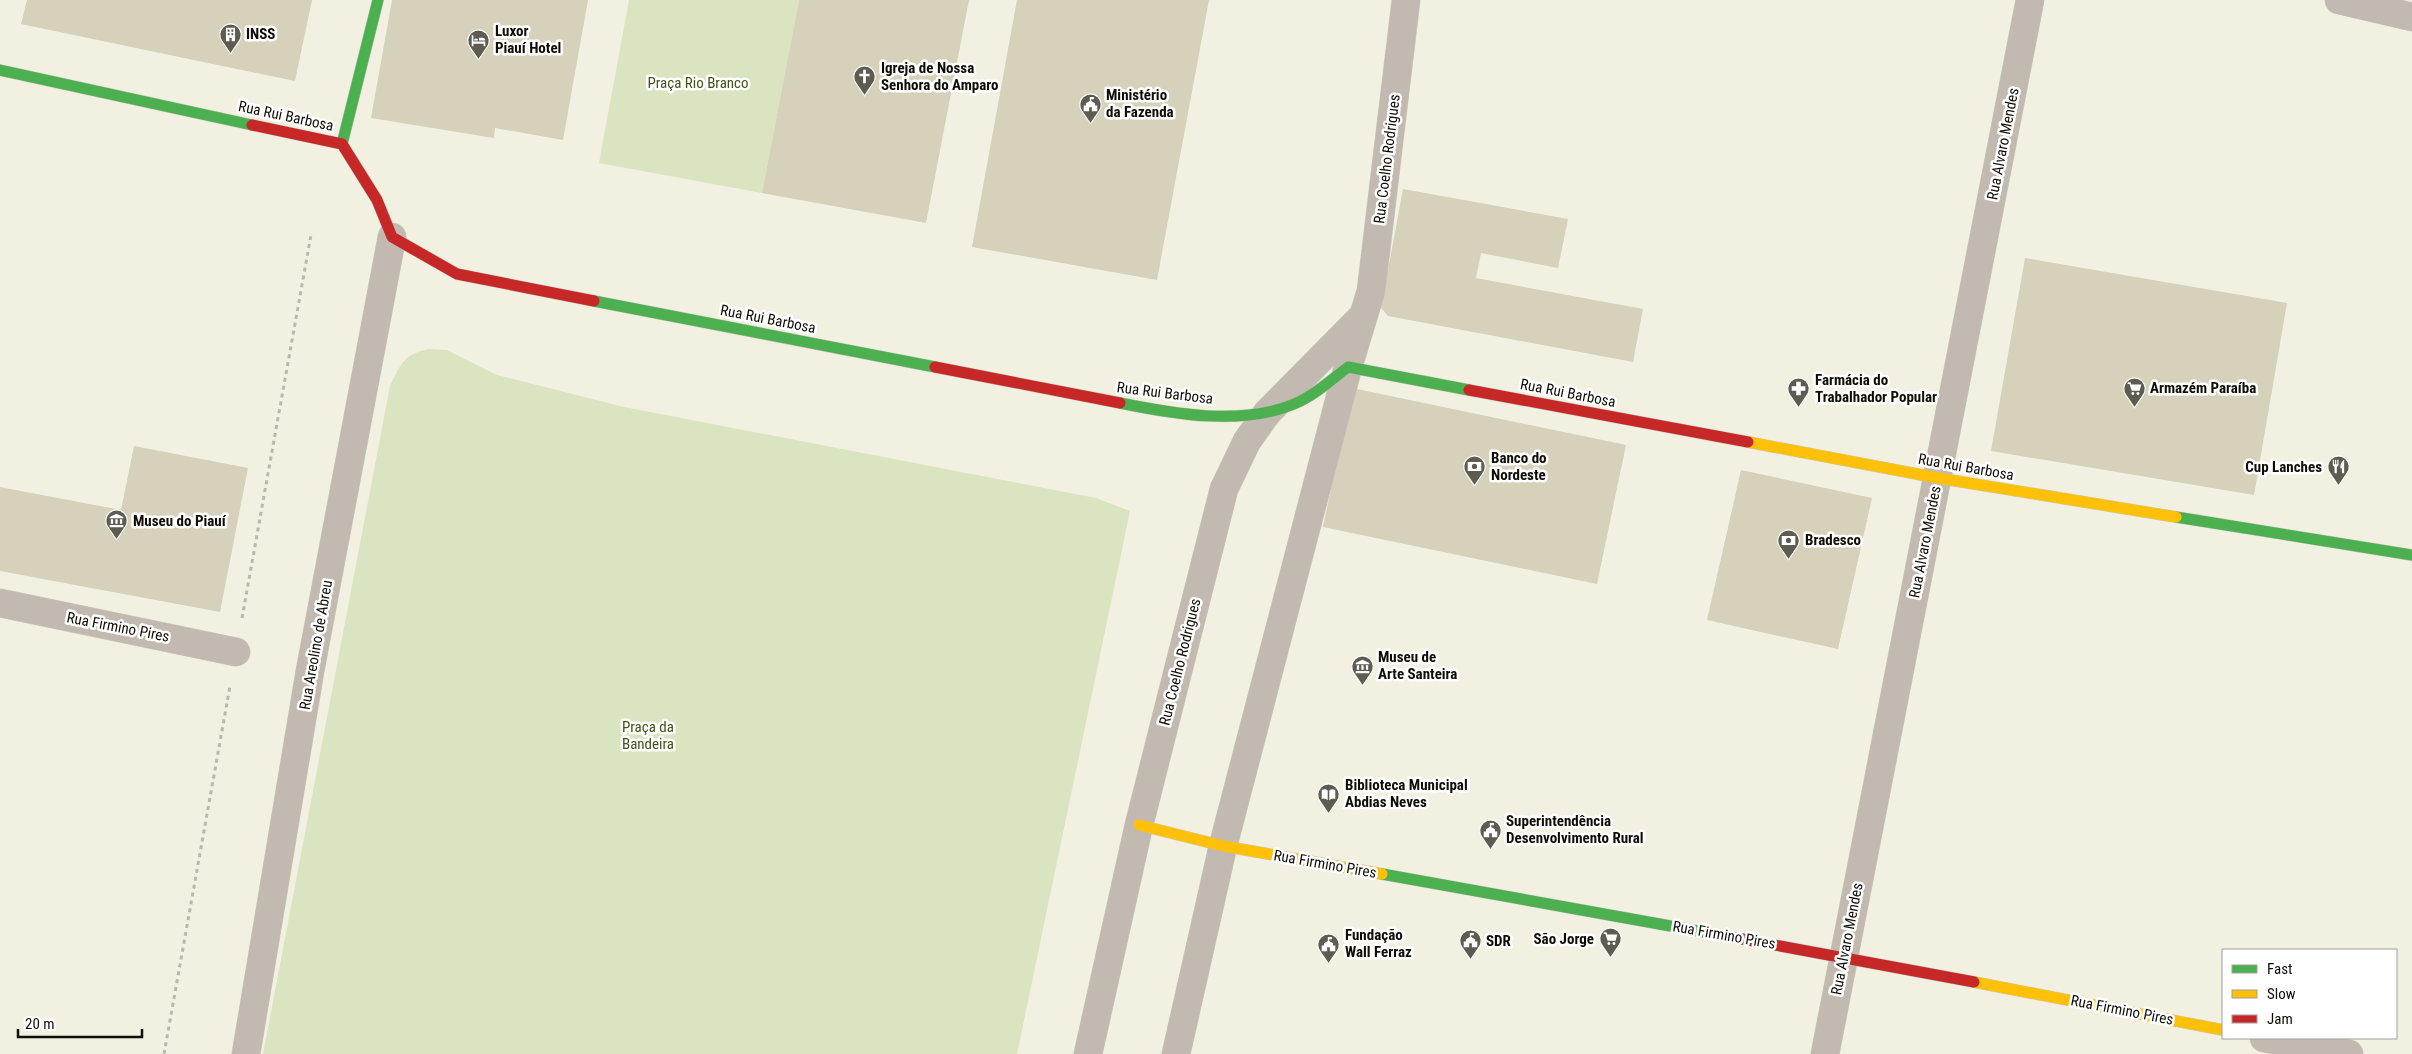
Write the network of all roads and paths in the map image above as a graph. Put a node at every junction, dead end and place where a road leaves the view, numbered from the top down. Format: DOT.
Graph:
graph roads {
  1 [pos="378,0"];
  2 [pos="1406,0"];
  3 [pos="2030,0"];
  4 [pos="2339,0"];
  5 [pos="2412,17"];
  6 [pos="0,70"];
  7 [pos="342,144"];
  8 [pos="392,237"];
  9 [pos="1363,317"];
  10 [pos="1348,367"];
  11 [pos="1267,413"];
  12 [pos="1938,478"];
  13 [pos="2412,555"];
  14 [pos="0,604"];
  15 [pos="236,652"];
  16 [pos="1139,825"];
  17 [pos="1223,846"];
  18 [pos="1844,956"];
  19 [pos="2222,1030"];
  20 [pos="2269,1039"];
  21 [pos="246,1054"];
  22 [pos="1088,1054"];
  23 [pos="1176,1054"];
  24 [pos="1825,1054"];
  25 [pos="2349,1054"];
  1 -- 7 [label="street"];
  2 -- 9 [label="street, Rua Coelho Rodrigues"];
  3 -- 12 [label="street, Rua Alvaro Mendes"];
  4 -- 5 [label="street"];
  6 -- 7 [label="street, Rua Rui Barbosa"];
  7 -- 8 [label="street, Rua Rui Barbosa"];
  8 -- 11 [label="street, Rua Rui Barbosa"];
  8 -- 21 [label="street, Rua Areolino de Abreu"];
  9 -- 10 [label="street, Rua Coelho Rodrigues"];
  9 -- 11 [label="street, Rua Coelho Rodrigues"];
  10 -- 11 [label="street, Rua Rui Barbosa"];
  10 -- 12 [label="street, Rua Rui Barbosa"];
  10 -- 17 [label="street, Rua Coelho Rodrigues"];
  11 -- 16 [label="street, Rua Coelho Rodrigues"];
  12 -- 13 [label="street, Rua Rui Barbosa"];
  12 -- 18 [label="street, Rua Alvaro Mendes"];
  14 -- 15 [label="street, Rua Firmino Pires"];
  16 -- 17 [label="street, Rua Firmino Pires"];
  16 -- 22 [label="street, Rua Coelho Rodrigues"];
  17 -- 18 [label="street, Rua Firmino Pires"];
  17 -- 23 [label="street"];
  18 -- 19 [label="street, Rua Firmino Pires"];
  18 -- 24 [label="street, Rua Alvaro Mendes"];
  20 -- 25 [label="street"];
}
